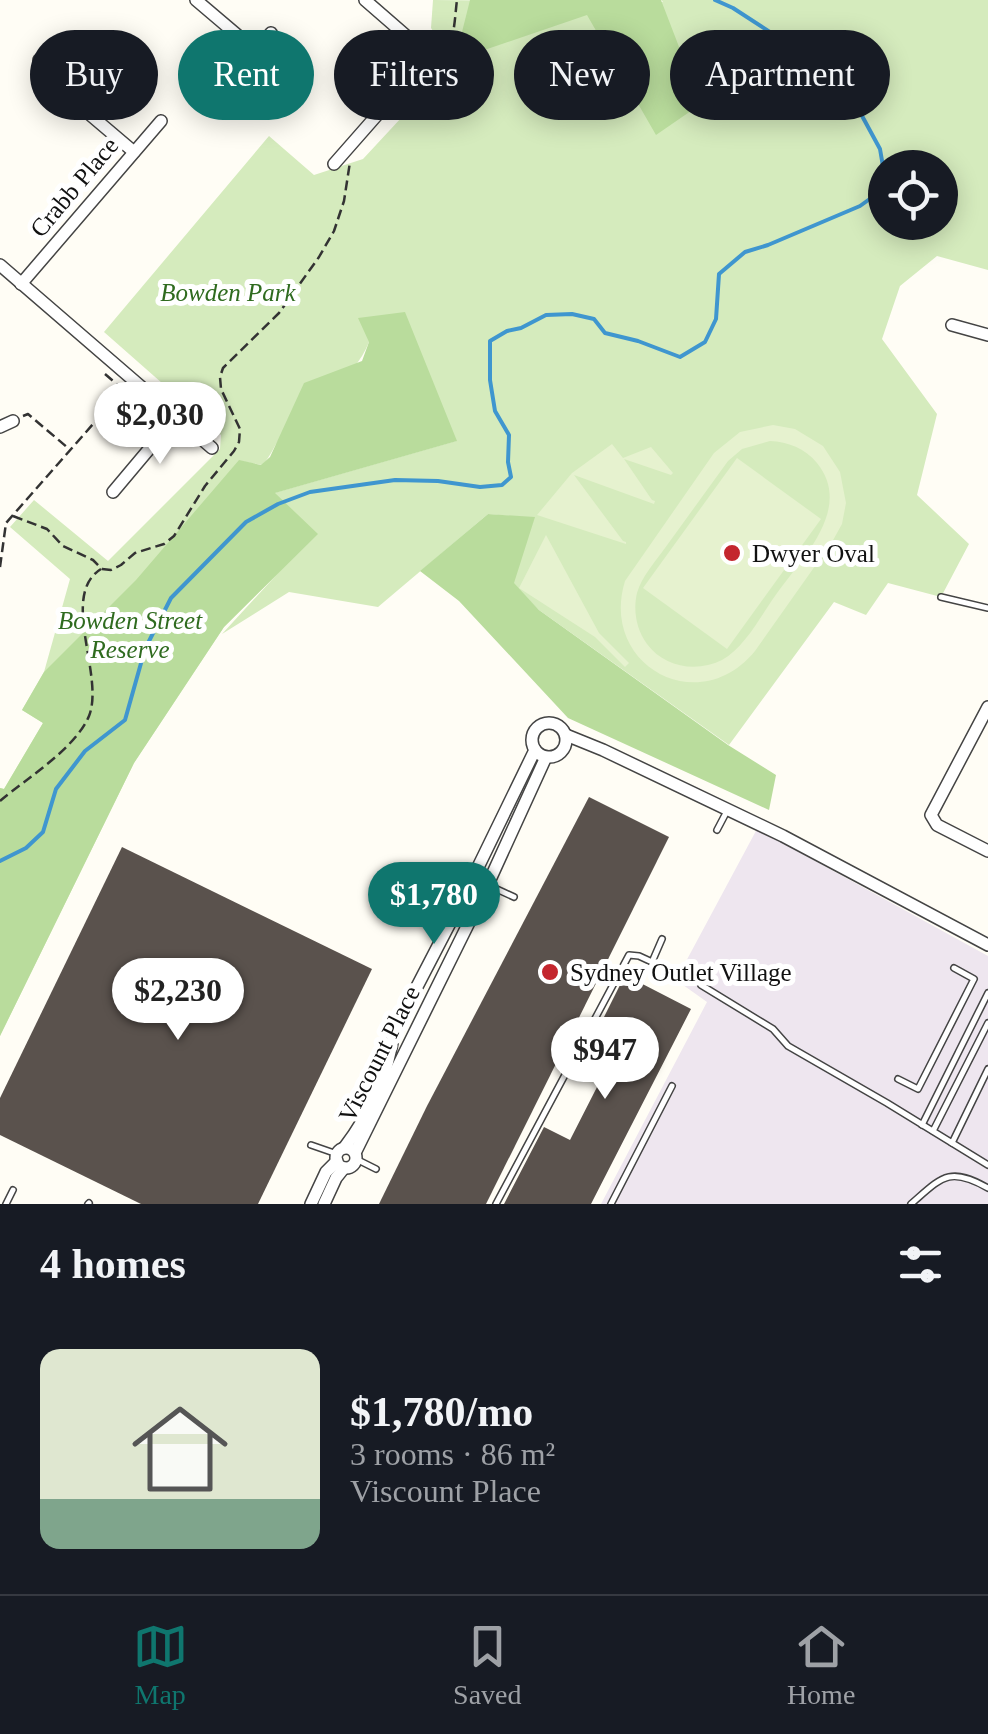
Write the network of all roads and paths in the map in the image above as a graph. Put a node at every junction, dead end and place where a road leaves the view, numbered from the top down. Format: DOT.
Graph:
graph roads {
  1 [pos="196,0"];
  2 [pos="365,0"];
  3 [pos="231,30"];
  4 [pos="96,120"];
  5 [pos="162,121"];
  6 [pos="134,152"];
  7 [pos="351,157"];
  8 [pos="334,164"];
  9 [pos="0,265"];
  10 [pos="22,284"];
  11 [pos="952,325"];
  12 [pos="988,335"];
  13 [pos="105,374"];
  14 [pos="123,390"];
  15 [pos="176,416"];
  16 [pos="6,424"];
  17 [pos="166,428"];
  18 [pos="212,448"];
  19 [pos="70,450"];
  20 [pos="112,492"];
  21 [pos="12,516"];
  22 [pos="0,567"];
  23 [pos="102,569"];
  24 [pos="941,597"];
  25 [pos="988,608"];
  26 [pos="988,707"];
  27 [pos="566,735"];
  28 [pos="540,754"];
  29 [pos="0,801"];
  30 [pos="727,811"];
  31 [pos="717,830"];
  32 [pos="988,851"];
  33 [pos="488,884"];
  34 [pos="514,898"];
  35 [pos="662,940"];
  36 [pos="988,944"];
  37 [pos="954,968"];
  38 [pos="701,985"];
  39 [pos="988,993"];
  40 [pos="988,1023"];
  41 [pos="988,1069"];
  42 [pos="898,1079"];
  43 [pos="672,1086"];
  44 [pos="922,1125"];
  45 [pos="933,1131"];
  46 [pos="952,1142"];
  47 [pos="311,1145"];
  48 [pos="342,1156"];
  49 [pos="988,1165"];
  50 [pos="376,1168"];
  51 [pos="988,1188"];
  52 [pos="13,1190"];
  53 [pos="6,1204"];
  54 [pos="311,1204"];
  55 [pos="324,1204"];
  56 [pos="496,1204"];
  57 [pos="611,1204"];
  58 [pos="912,1204"];
  1 -- 3 [label="street"];
  2 -- 8 [label="street"];
  4 -- 6 [label="street"];
  5 -- 6 [label="street, Crabb Place"];
  6 -- 10 [label="street, Crabb Place"];
  7 -- 23 [label="path"];
  9 -- 10 [label="street"];
  10 -- 15 [label="street"];
  11 -- 12 [label="street"];
  13 -- 14 [label="path"];
  14 -- 17 [label="path"];
  14 -- 19 [label="path"];
  15 -- 17 [label="street"];
  15 -- 18 [label="street"];
  16 -- 19 [label="path"];
  17 -- 20 [label="street"];
  19 -- 21 [label="path"];
  21 -- 22 [label="path"];
  21 -- 23 [label="path"];
  23 -- 29 [label="path"];
  24 -- 25 [label="lane"];
  26 -- 32 [label="street"];
  27 -- 28 [label="street"];
  27 -- 28 [label="street"];
  27 -- 30 [label="street"];
  28 -- 33 [label="street, Viscount Place"];
  28 -- 48 [label="street, Viscount Place"];
  30 -- 31 [label="lane"];
  30 -- 36 [label="street"];
  33 -- 34 [label="lane"];
  33 -- 48 [label="street, Viscount Place"];
  35 -- 56 [label="lane"];
  37 -- 42 [label="lane"];
  38 -- 44 [label="lane"];
  39 -- 44 [label="lane"];
  40 -- 45 [label="lane"];
  41 -- 46 [label="lane"];
  43 -- 57 [label="lane"];
  44 -- 45 [label="lane"];
  45 -- 46 [label="lane"];
  46 -- 49 [label="lane"];
  47 -- 48 [label="lane"];
  48 -- 50 [label="lane"];
  48 -- 54 [label="street, Viscount Place"];
  48 -- 55 [label="street, Viscount Place"];
  51 -- 58 [label="lane"];
  52 -- 53 [label="lane"];
}
